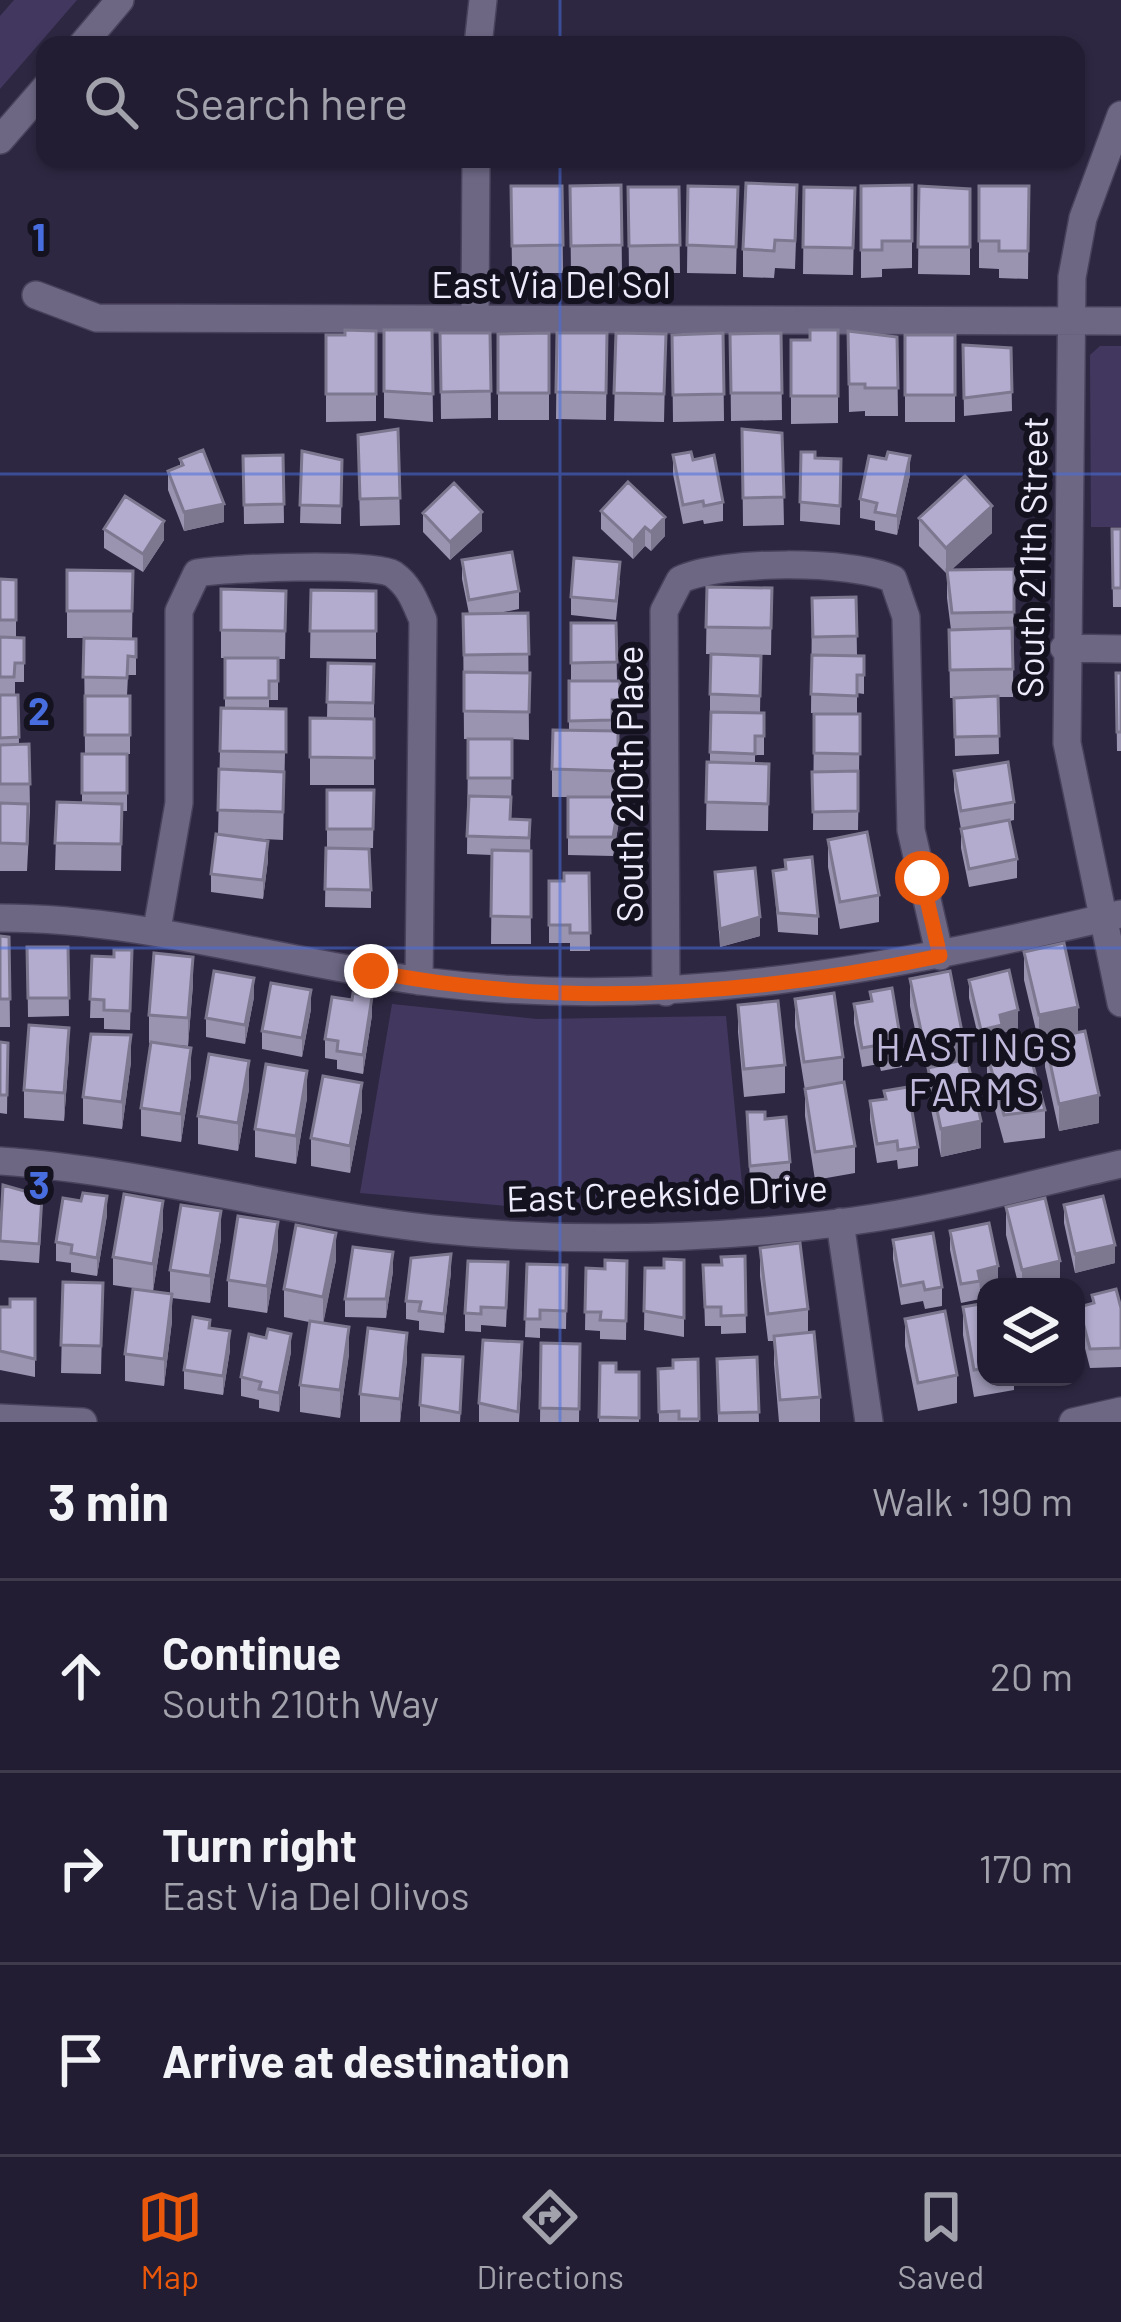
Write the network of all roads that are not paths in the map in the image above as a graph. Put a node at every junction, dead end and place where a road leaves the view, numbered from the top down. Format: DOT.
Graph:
graph roads {
  1 [pos="120,0"];
  2 [pos="483,0"];
  3 [pos="90,36"];
  4 [pos="479,36"];
  5 [pos="36,98"];
  6 [pos="1121,115"];
  7 [pos="0,140"];
  8 [pos="476,168"];
  9 [pos="36,295"];
  10 [pos="475,319"];
  11 [pos="1070,321"];
  12 [pos="1121,321"];
  13 [pos="1064,648"];
  14 [pos="1121,649"];
  15 [pos="1112,916"];
  16 [pos="0,918"];
  17 [pos="157,929"];
  18 [pos="940,956"];
  19 [pos="419,981"];
  20 [pos="666,992"];
  21 [pos="1121,1003"];
  22 [pos="0,1161"];
  23 [pos="1121,1164"];
  24 [pos="840,1222"];
  25 [pos="1121,1411"];
  26 [pos="0,1418"];
  27 [pos="83,1422"];
  28 [pos="869,1422"];
  29 [pos="1073,1422"];
  1 -- 3 [label="street"];
  2 -- 4 [label="street"];
  5 -- 7 [label="street"];
  6 -- 11 [label="street, South 211th Street"];
  8 -- 10 [label="street"];
  9 -- 10 [label="street, East Via Del Sol"];
  10 -- 11 [label="street, East Via Del Sol"];
  11 -- 12 [label="street, East Via Del Sol"];
  11 -- 13 [label="street, South 211th Street"];
  13 -- 14 [label="street"];
  13 -- 15 [label="street, South 211th Street"];
  15 -- 18 [label="street"];
  15 -- 21 [label="street, South 211th Street"];
  16 -- 17 [label="street"];
  17 -- 19 [label="street"];
  17 -- 19 [label="street"];
  18 -- 20 [label="street"];
  18 -- 20 [label="street, South 210th Place"];
  19 -- 20 [label="street"];
  22 -- 24 [label="street, East Creekside Drive"];
  23 -- 24 [label="street, East Creekside Drive"];
  24 -- 28 [label="street"];
  25 -- 29 [label="street"];
  26 -- 27 [label="street"];
}
